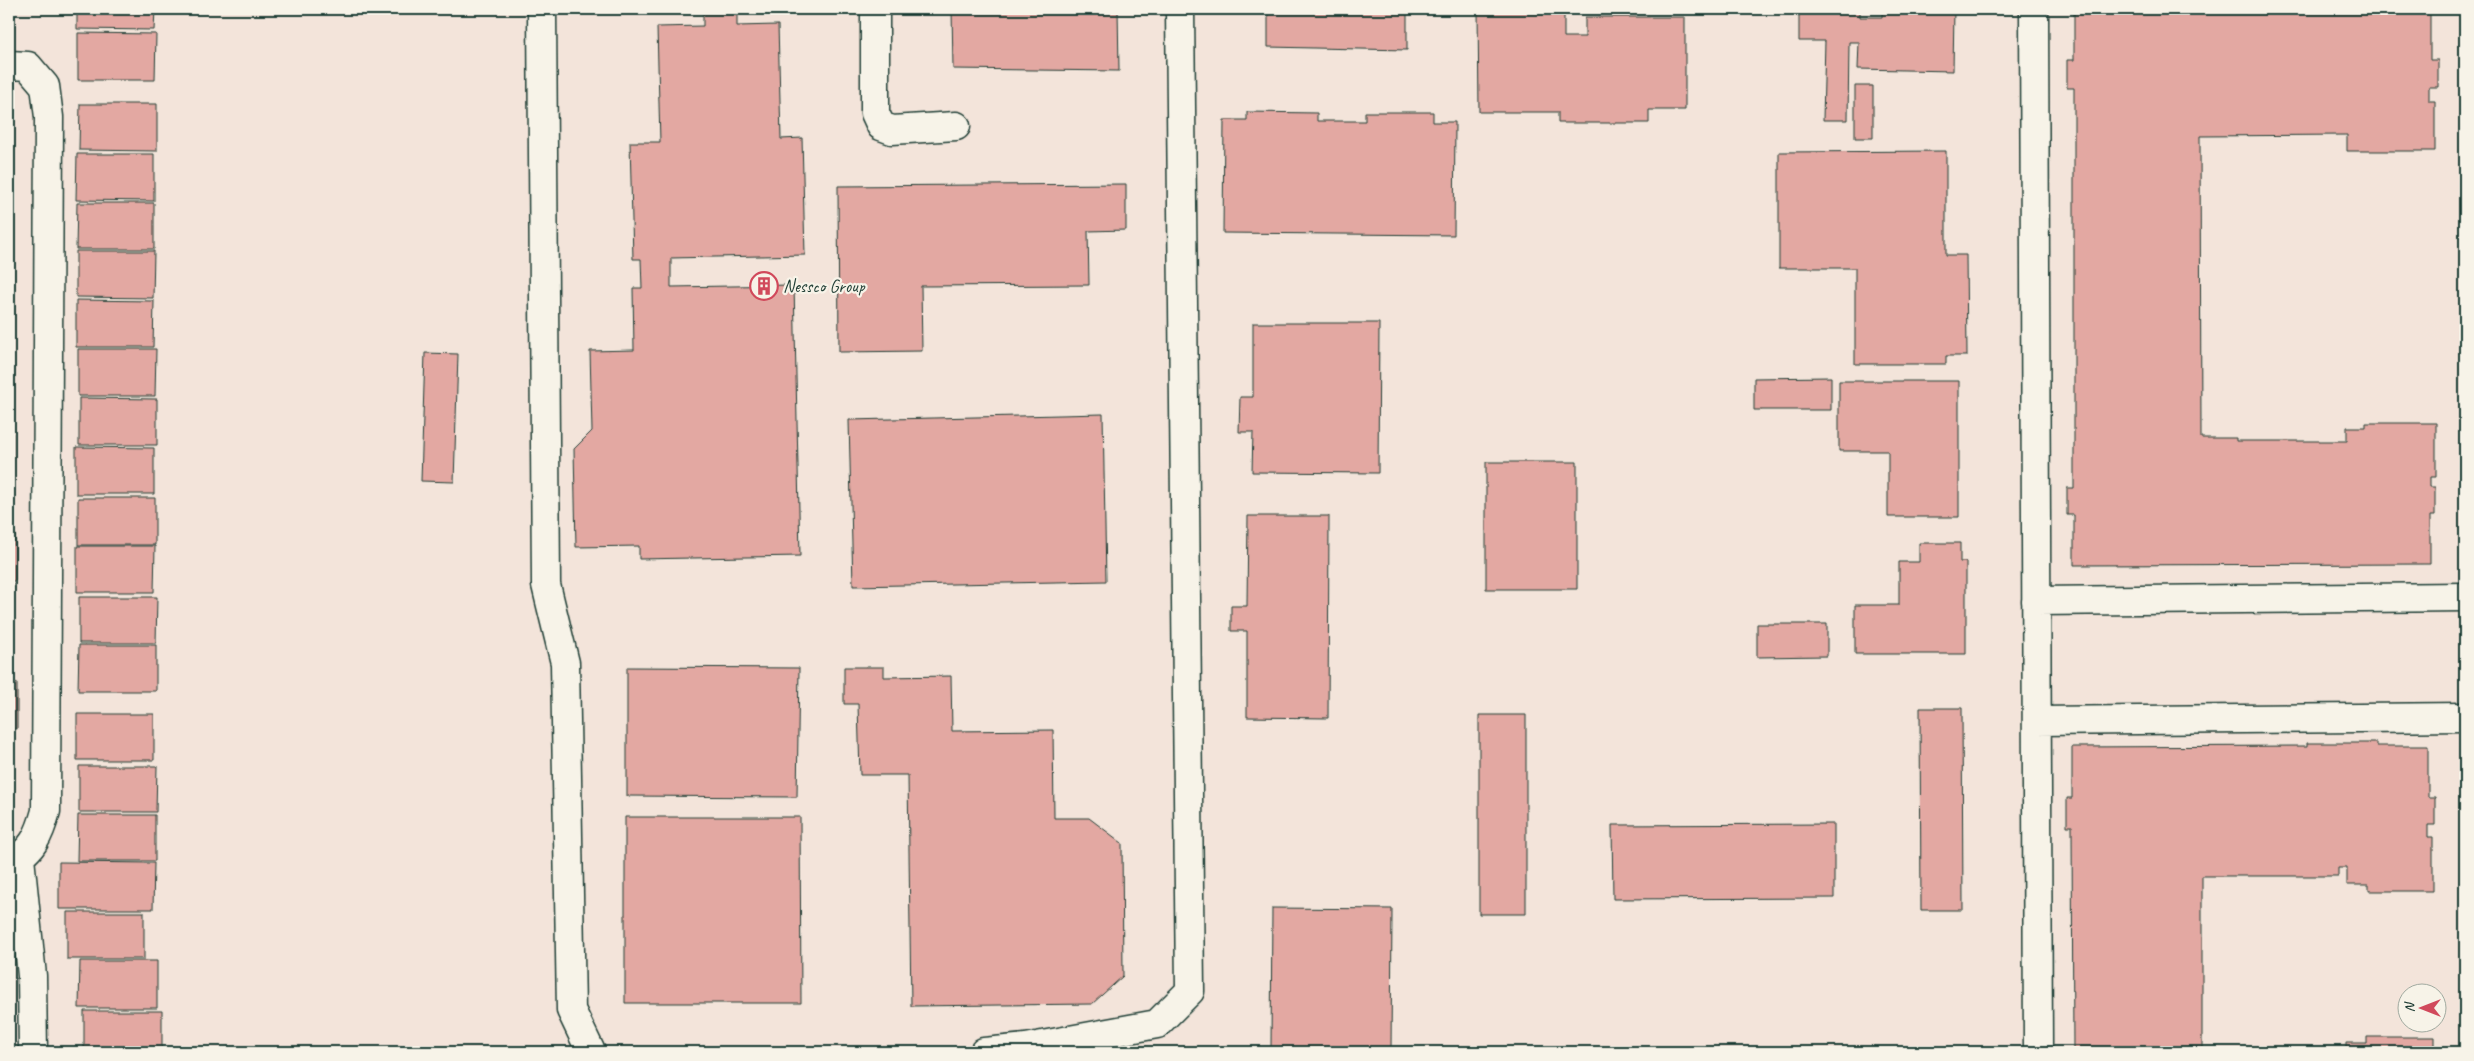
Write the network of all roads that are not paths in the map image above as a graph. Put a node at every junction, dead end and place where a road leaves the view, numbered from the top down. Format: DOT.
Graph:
graph roads {
  1 [pos="542,9"];
  2 [pos="875,9"];
  3 [pos="1180,9"];
  4 [pos="2034,9"];
  5 [pos="9,65"];
  6 [pos="956,126"];
  7 [pos="2465,597"];
  8 [pos="2036,601"];
  9 [pos="2465,717"];
  10 [pos="2036,720"];
  11 [pos="14,859"];
  12 [pos="33,1052"];
  13 [pos="591,1052"];
  14 [pos="984,1052"];
  15 [pos="2038,1052"];
  1 -- 13 [label="lane"];
  2 -- 6 [label="lane"];
  3 -- 14 [label="lane"];
  4 -- 8 [label="lane"];
  5 -- 11 [label="lane"];
  7 -- 8 [label="lane"];
  8 -- 10 [label="lane"];
  9 -- 10 [label="lane"];
  10 -- 15 [label="lane"];
  11 -- 12 [label="lane"];
}
